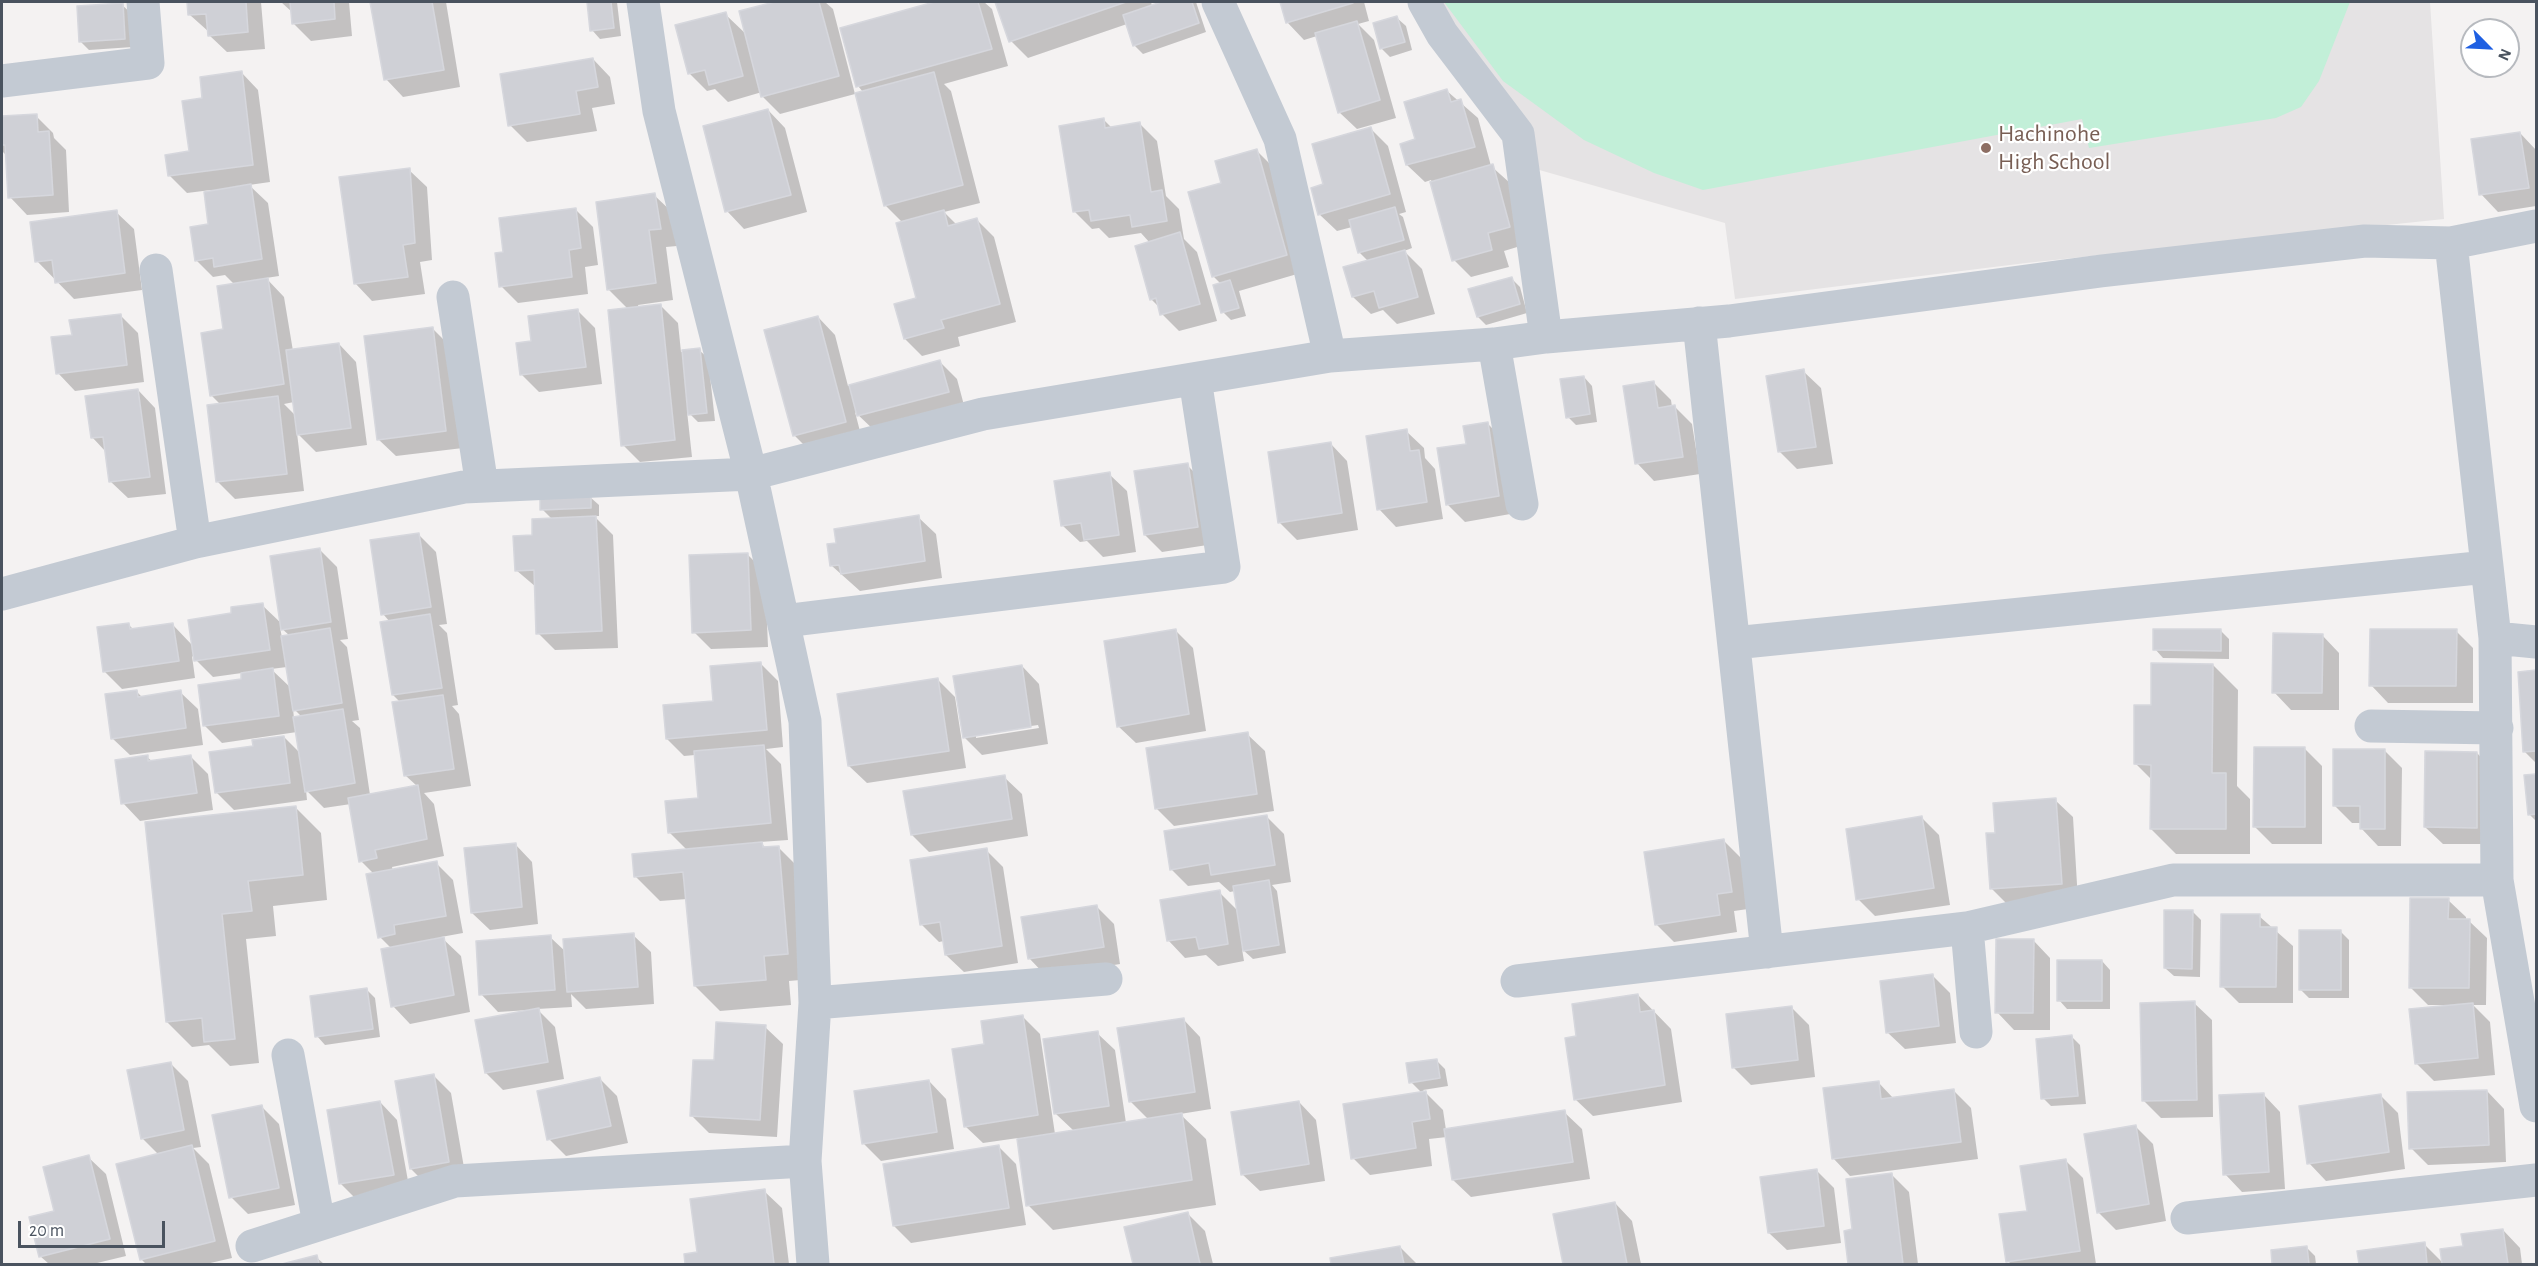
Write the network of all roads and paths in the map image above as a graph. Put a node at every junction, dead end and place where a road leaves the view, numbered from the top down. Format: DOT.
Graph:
graph roads {
  1 [pos="142,2"];
  2 [pos="643,2"];
  3 [pos="1218,2"];
  4 [pos="1424,2"];
  5 [pos="2,81"];
  6 [pos="2536,226"];
  7 [pos="2451,243"];
  8 [pos="156,270"];
  9 [pos="453,297"];
  10 [pos="1699,323"];
  11 [pos="1546,337"];
  12 [pos="1494,344"];
  13 [pos="1330,356"];
  14 [pos="1195,379"];
  15 [pos="751,474"];
  16 [pos="482,486"];
  17 [pos="1522,504"];
  18 [pos="195,542"];
  19 [pos="2487,567"];
  20 [pos="2,594"];
  21 [pos="784,621"];
  22 [pos="2495,638"];
  23 [pos="2536,642"];
  24 [pos="1734,643"];
  25 [pos="2371,726"];
  26 [pos="2497,728"];
  27 [pos="2497,880"];
  28 [pos="1966,928"];
  29 [pos="1767,952"];
  30 [pos="1106,979"];
  31 [pos="1517,981"];
  32 [pos="815,1003"];
  33 [pos="1976,1032"];
  34 [pos="288,1055"];
  35 [pos="2536,1106"];
  36 [pos="805,1161"];
  37 [pos="2536,1180"];
  38 [pos="2187,1218"];
  39 [pos="319,1224"];
  40 [pos="252,1246"];
  41 [pos="813,1264"];
  1 -- 5 [label="street"];
  2 -- 15 [label="street"];
  3 -- 13 [label="street"];
  4 -- 11 [label="street"];
  6 -- 7 [label="street"];
  7 -- 10 [label="street"];
  7 -- 19 [label="street"];
  8 -- 18 [label="street"];
  9 -- 16 [label="street"];
  10 -- 11 [label="street"];
  10 -- 24 [label="street"];
  11 -- 12 [label="street"];
  12 -- 13 [label="street"];
  12 -- 17 [label="street"];
  13 -- 14 [label="street"];
  14 -- 15 [label="street"];
  14 -- 21 [label="street"];
  15 -- 16 [label="street"];
  15 -- 21 [label="street"];
  16 -- 18 [label="street"];
  18 -- 20 [label="street"];
  19 -- 22 [label="street"];
  19 -- 24 [label="street"];
  21 -- 32 [label="street"];
  22 -- 23 [label="street"];
  22 -- 26 [label="street"];
  24 -- 29 [label="street"];
  25 -- 26 [label="street"];
  26 -- 27 [label="street"];
  27 -- 28 [label="street"];
  27 -- 35 [label="street"];
  28 -- 29 [label="street"];
  28 -- 33 [label="street"];
  29 -- 31 [label="street"];
  30 -- 32 [label="street"];
  32 -- 36 [label="street"];
  34 -- 39 [label="street"];
  36 -- 39 [label="street"];
  36 -- 41 [label="street"];
  37 -- 38 [label="street"];
  39 -- 40 [label="street"];
}
